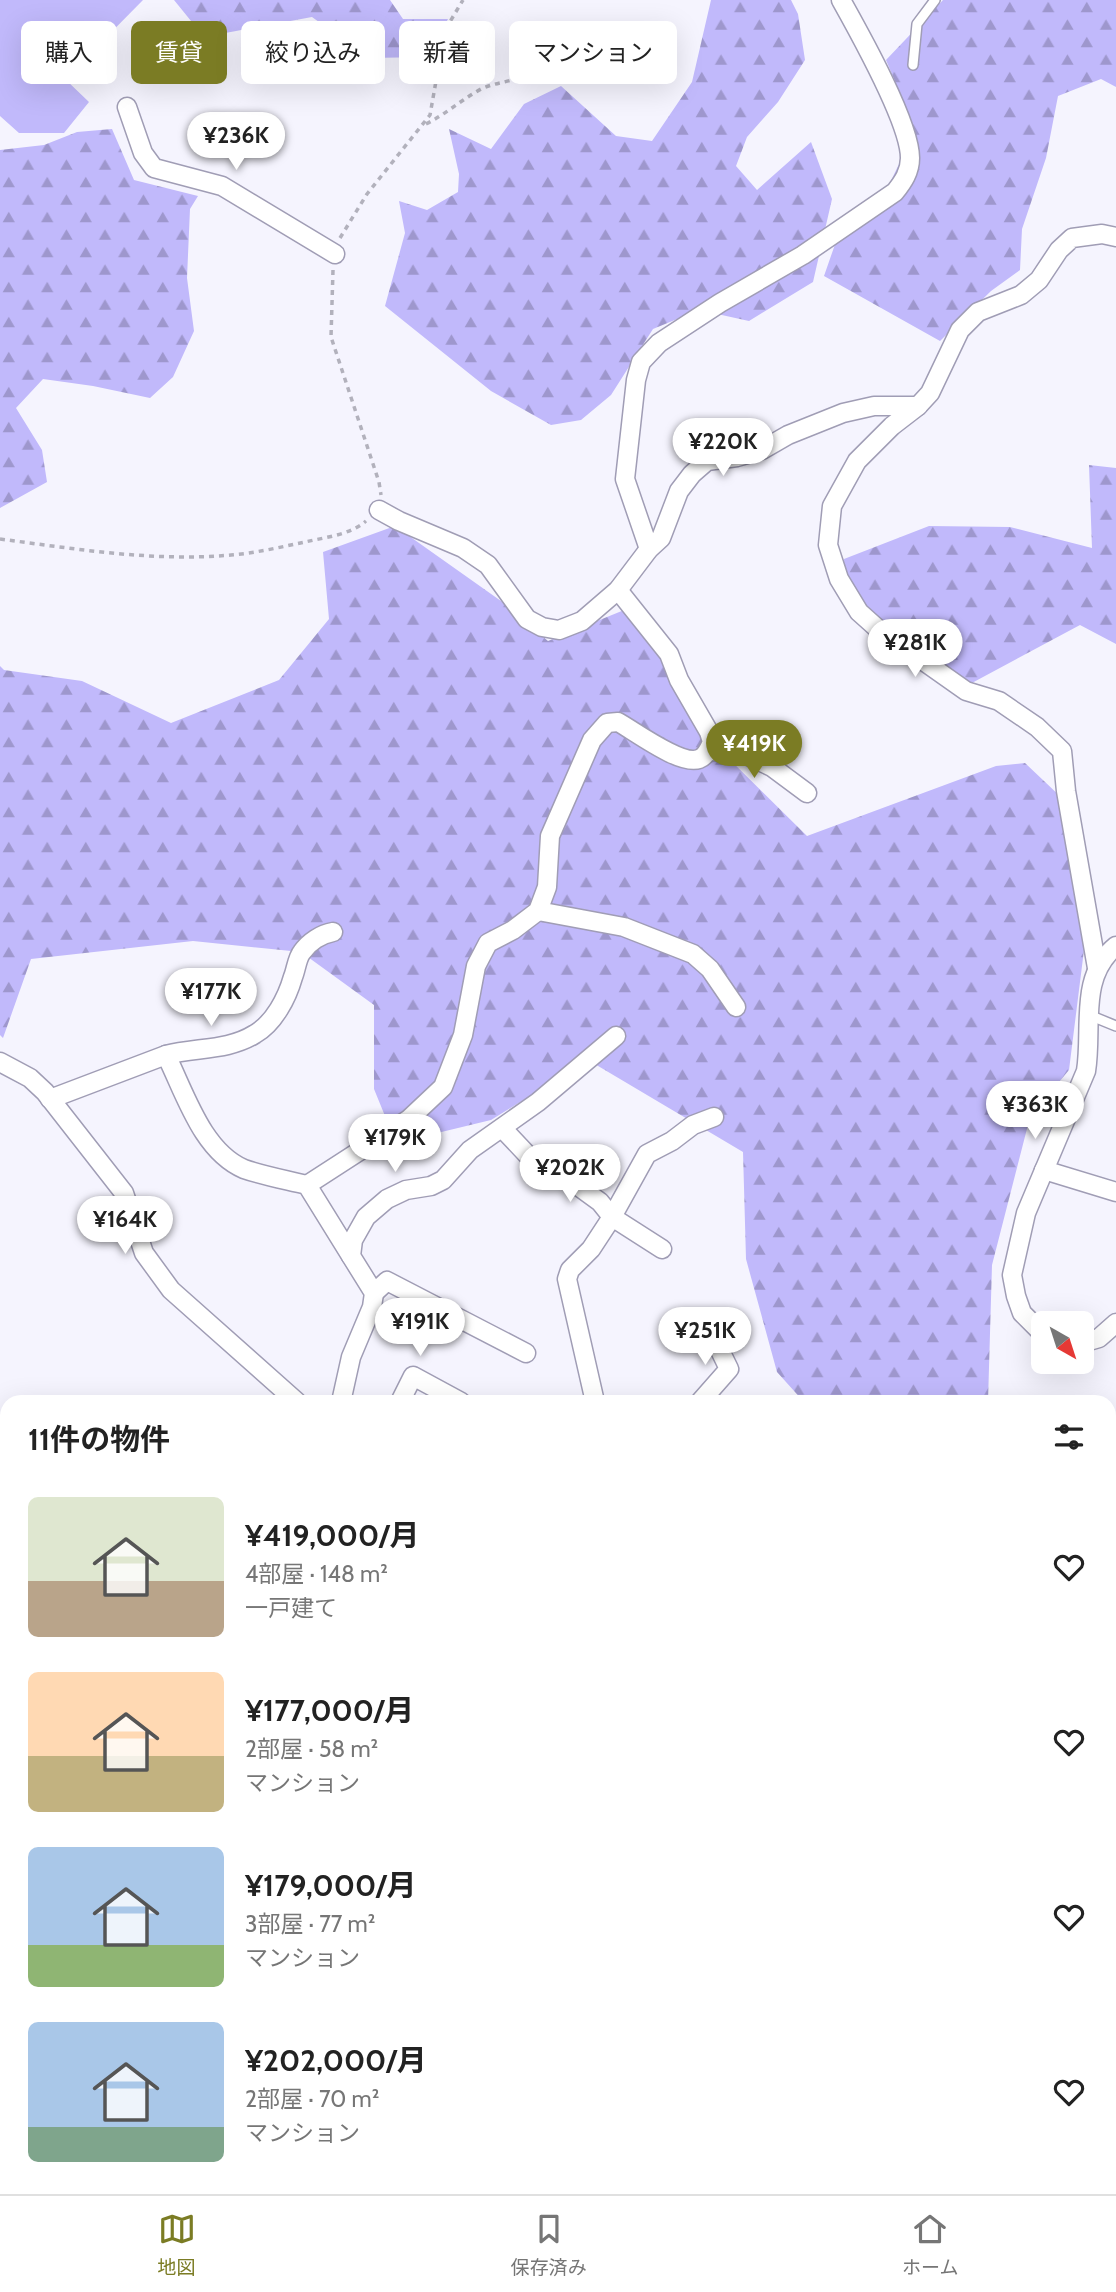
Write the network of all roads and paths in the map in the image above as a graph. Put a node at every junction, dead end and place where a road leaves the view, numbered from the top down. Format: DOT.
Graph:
graph roads {
  1 [pos="463,0"];
  2 [pos="841,0"];
  3 [pos="935,0"];
  4 [pos="913,65"];
  5 [pos="509,80"];
  6 [pos="127,107"];
  7 [pos="423,125"];
  8 [pos="1116,237"];
  9 [pos="335,254"];
  10 [pos="918,406"];
  11 [pos="379,510"];
  12 [pos="0,539"];
  13 [pos="649,548"];
  14 [pos="618,590"];
  15 [pos="708,751"];
  16 [pos="807,793"];
  17 [pos="538,911"];
  18 [pos="333,932"];
  19 [pos="1116,946"];
  20 [pos="1097,968"];
  21 [pos="736,1007"];
  22 [pos="1089,1015"];
  23 [pos="1116,1026"];
  24 [pos="616,1036"];
  25 [pos="166,1055"];
  26 [pos="0,1062"];
  27 [pos="50,1098"];
  28 [pos="714,1116"];
  29 [pos="503,1129"];
  30 [pos="1044,1170"];
  31 [pos="307,1185"];
  32 [pos="1116,1192"];
  33 [pos="612,1217"];
  34 [pos="662,1250"];
  35 [pos="351,1256"];
  36 [pos="374,1293"];
  37 [pos="1031,1322"];
  38 [pos="1116,1323"];
  39 [pos="711,1332"];
  40 [pos="1094,1339"];
  41 [pos="526,1353"];
  42 [pos="290,1395"];
  43 [pos="343,1395"];
  44 [pos="404,1395"];
  45 [pos="448,1395"];
  46 [pos="594,1395"];
  47 [pos="705,1395"];
  1 -- 7 [label="path"];
  2 -- 13 [label="street"];
  3 -- 4 [label="lane"];
  5 -- 7 [label="path"];
  6 -- 9 [label="street"];
  7 -- 9 [label="path"];
  8 -- 10 [label="street"];
  9 -- 11 [label="path"];
  10 -- 13 [label="street"];
  10 -- 20 [label="street"];
  11 -- 12 [label="path"];
  11 -- 14 [label="street"];
  13 -- 14 [label="street"];
  14 -- 15 [label="street"];
  15 -- 16 [label="street"];
  15 -- 17 [label="street"];
  17 -- 21 [label="street"];
  17 -- 31 [label="street"];
  18 -- 25 [label="street"];
  19 -- 20 [label="street"];
  20 -- 22 [label="street"];
  22 -- 23 [label="lane"];
  22 -- 30 [label="street"];
  24 -- 29 [label="street"];
  25 -- 27 [label="street"];
  25 -- 31 [label="street"];
  26 -- 27 [label="street"];
  27 -- 42 [label="street"];
  28 -- 33 [label="street"];
  29 -- 33 [label="street"];
  29 -- 35 [label="street"];
  30 -- 32 [label="street"];
  30 -- 37 [label="street"];
  31 -- 35 [label="street"];
  33 -- 34 [label="street"];
  33 -- 46 [label="street"];
  35 -- 36 [label="street"];
  36 -- 41 [label="street"];
  36 -- 43 [label="street"];
  38 -- 40 [label="street"];
  39 -- 47 [label="street"];
  44 -- 45 [label="street"];
}
